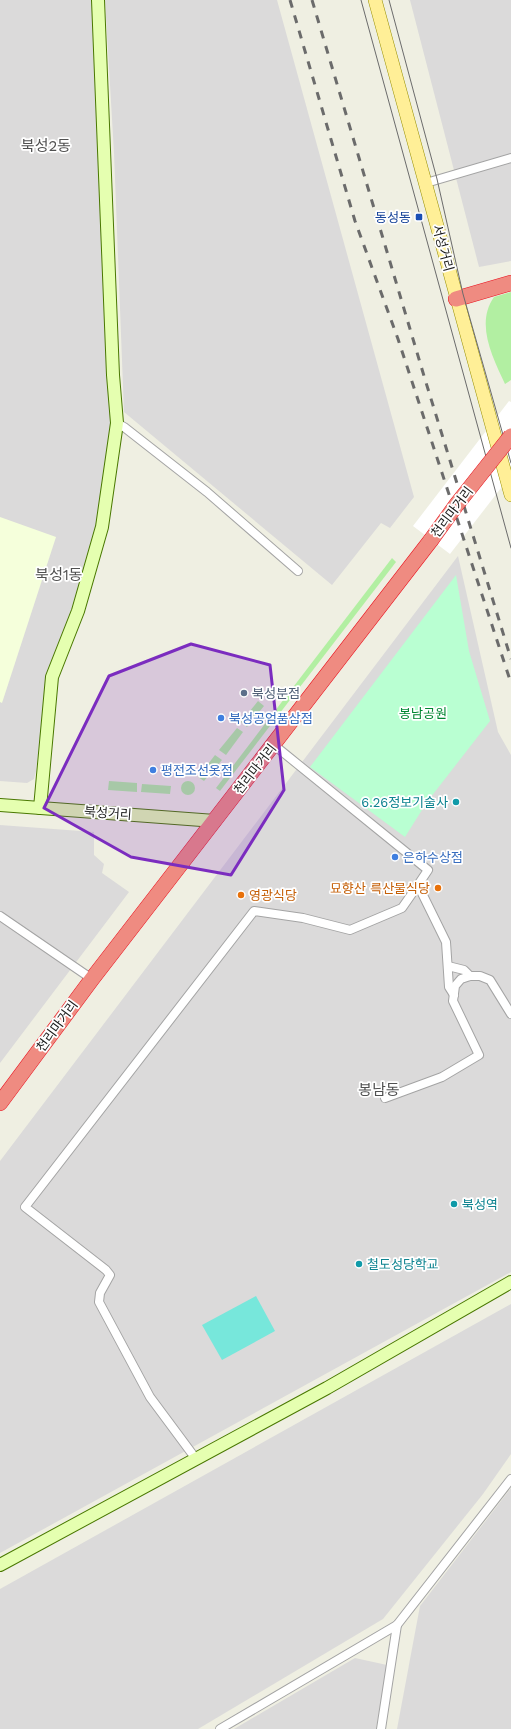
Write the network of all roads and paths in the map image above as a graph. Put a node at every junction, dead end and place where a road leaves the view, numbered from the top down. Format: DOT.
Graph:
graph roads {
  1 [pos="98,0"];
  2 [pos="375,0"];
  3 [pos="511,158"];
  4 [pos="426,183"];
  5 [pos="511,283"];
  6 [pos="456,299"];
  7 [pos="117,423"];
  8 [pos="511,436"];
  9 [pos="511,495"];
  10 [pos="298,571"];
  11 [pos="274,745"];
  12 [pos="0,805"];
  13 [pos="40,808"];
  14 [pos="215,821"];
  15 [pos="418,886"];
  16 [pos="0,916"];
  17 [pos="448,966"];
  18 [pos="470,976"];
  19 [pos="92,979"];
  20 [pos="454,995"];
  21 [pos="511,1014"];
  22 [pos="385,1098"];
  23 [pos="0,1103"];
  24 [pos="511,1282"];
  25 [pos="196,1459"];
  26 [pos="511,1479"];
  27 [pos="0,1565"];
  28 [pos="397,1625"];
  29 [pos="220,1729"];
  30 [pos="381,1729"];
  1 -- 7 [label="street"];
  2 -- 4 [label="main road, 서성거리"];
  3 -- 4 [label="street"];
  4 -- 6 [label="main road, 서성거리"];
  5 -- 6 [label="highway"];
  6 -- 9 [label="main road, 서성거리"];
  7 -- 10 [label="street"];
  7 -- 13 [label="street"];
  8 -- 11 [label="highway, 천리마거리, bridge"];
  11 -- 14 [label="highway, 천리마거리"];
  11 -- 15 [label="street"];
  12 -- 13 [label="street, 북성거리"];
  13 -- 14 [label="street, 북성거리"];
  14 -- 19 [label="highway, 천리마거리"];
  15 -- 17 [label="street"];
  15 -- 25 [label="street"];
  16 -- 19 [label="street"];
  17 -- 18 [label="street"];
  17 -- 20 [label="street"];
  18 -- 20 [label="street"];
  18 -- 21 [label="street"];
  19 -- 23 [label="highway, 천리마거리"];
  20 -- 22 [label="street"];
  24 -- 25 [label="street"];
  25 -- 27 [label="street"];
  26 -- 28 [label="street"];
  28 -- 29 [label="street"];
  28 -- 30 [label="street"];
}
